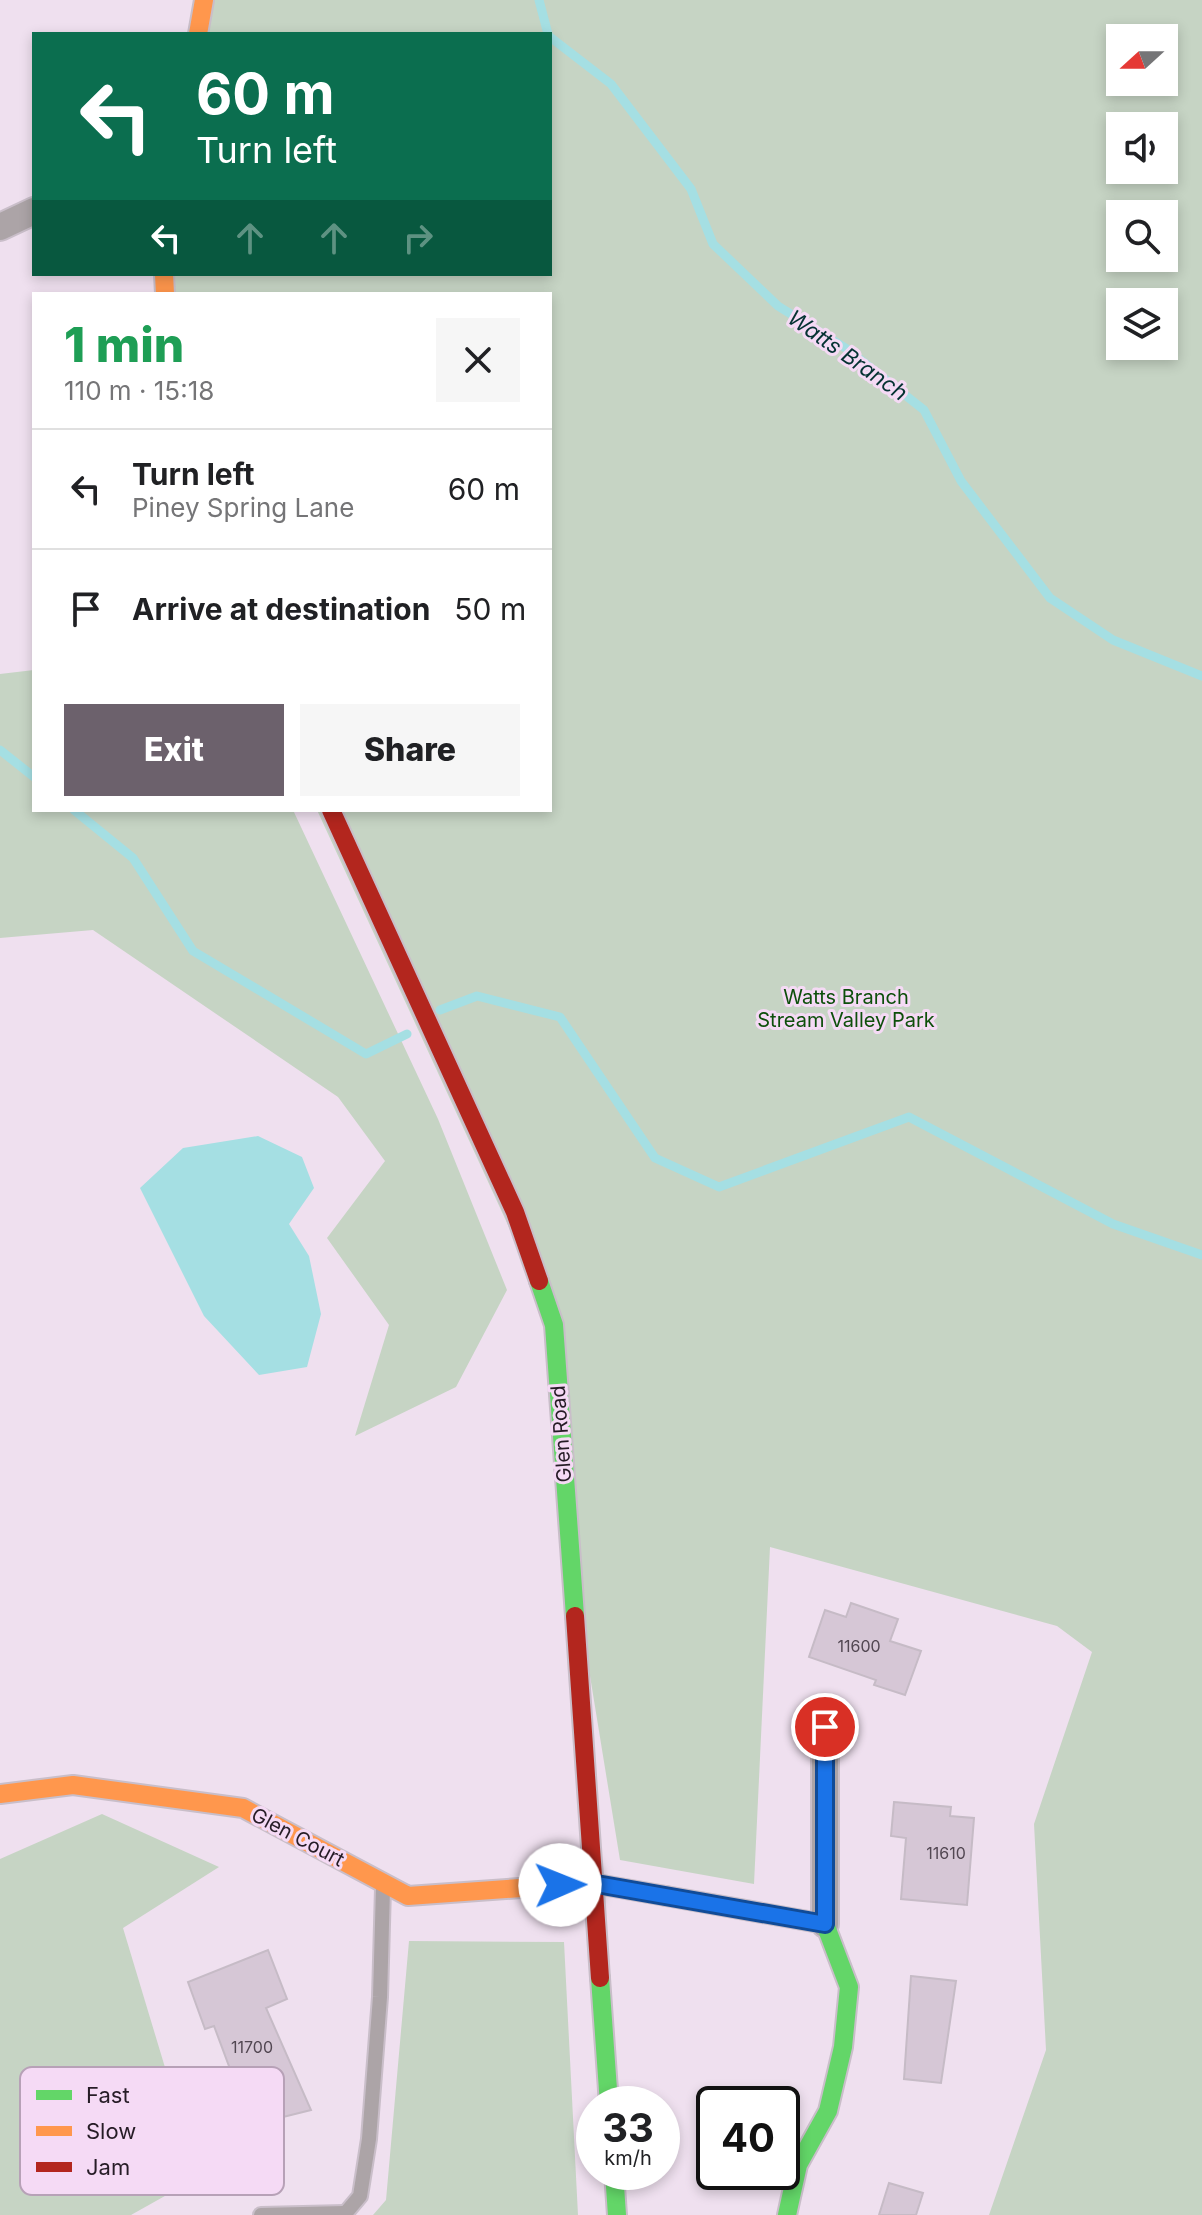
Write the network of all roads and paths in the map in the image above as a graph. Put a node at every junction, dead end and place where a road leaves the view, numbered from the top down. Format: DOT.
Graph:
graph roads {
  1 [pos="204,0"];
  2 [pos="198,32"];
  3 [pos="32,212"];
  4 [pos="0,227"];
  5 [pos="332,812"];
  6 [pos="825,1727"];
  7 [pos="0,1794"];
  8 [pos="383,1883"];
  9 [pos="591,1883"];
  10 [pos="825,1924"];
  11 [pos="608,2086"];
  12 [pos="615,2190"];
  13 [pos="344,2214"];
  14 [pos="261,2215"];
  15 [pos="617,2215"];
  16 [pos="787,2215"];
  1 -- 2 [label="main road"];
  3 -- 4 [label="street"];
  5 -- 9 [label="main road, Glen Road"];
  6 -- 10 [label="street"];
  7 -- 8 [label="main road, Glen Court"];
  8 -- 9 [label="main road, Glen Court"];
  8 -- 13 [label="lane"];
  9 -- 10 [label="main road, Glen Court"];
  9 -- 11 [label="main road, Glen Road"];
  10 -- 16 [label="main road"];
  12 -- 15 [label="main road"];
  13 -- 14 [label="lane"];
}
